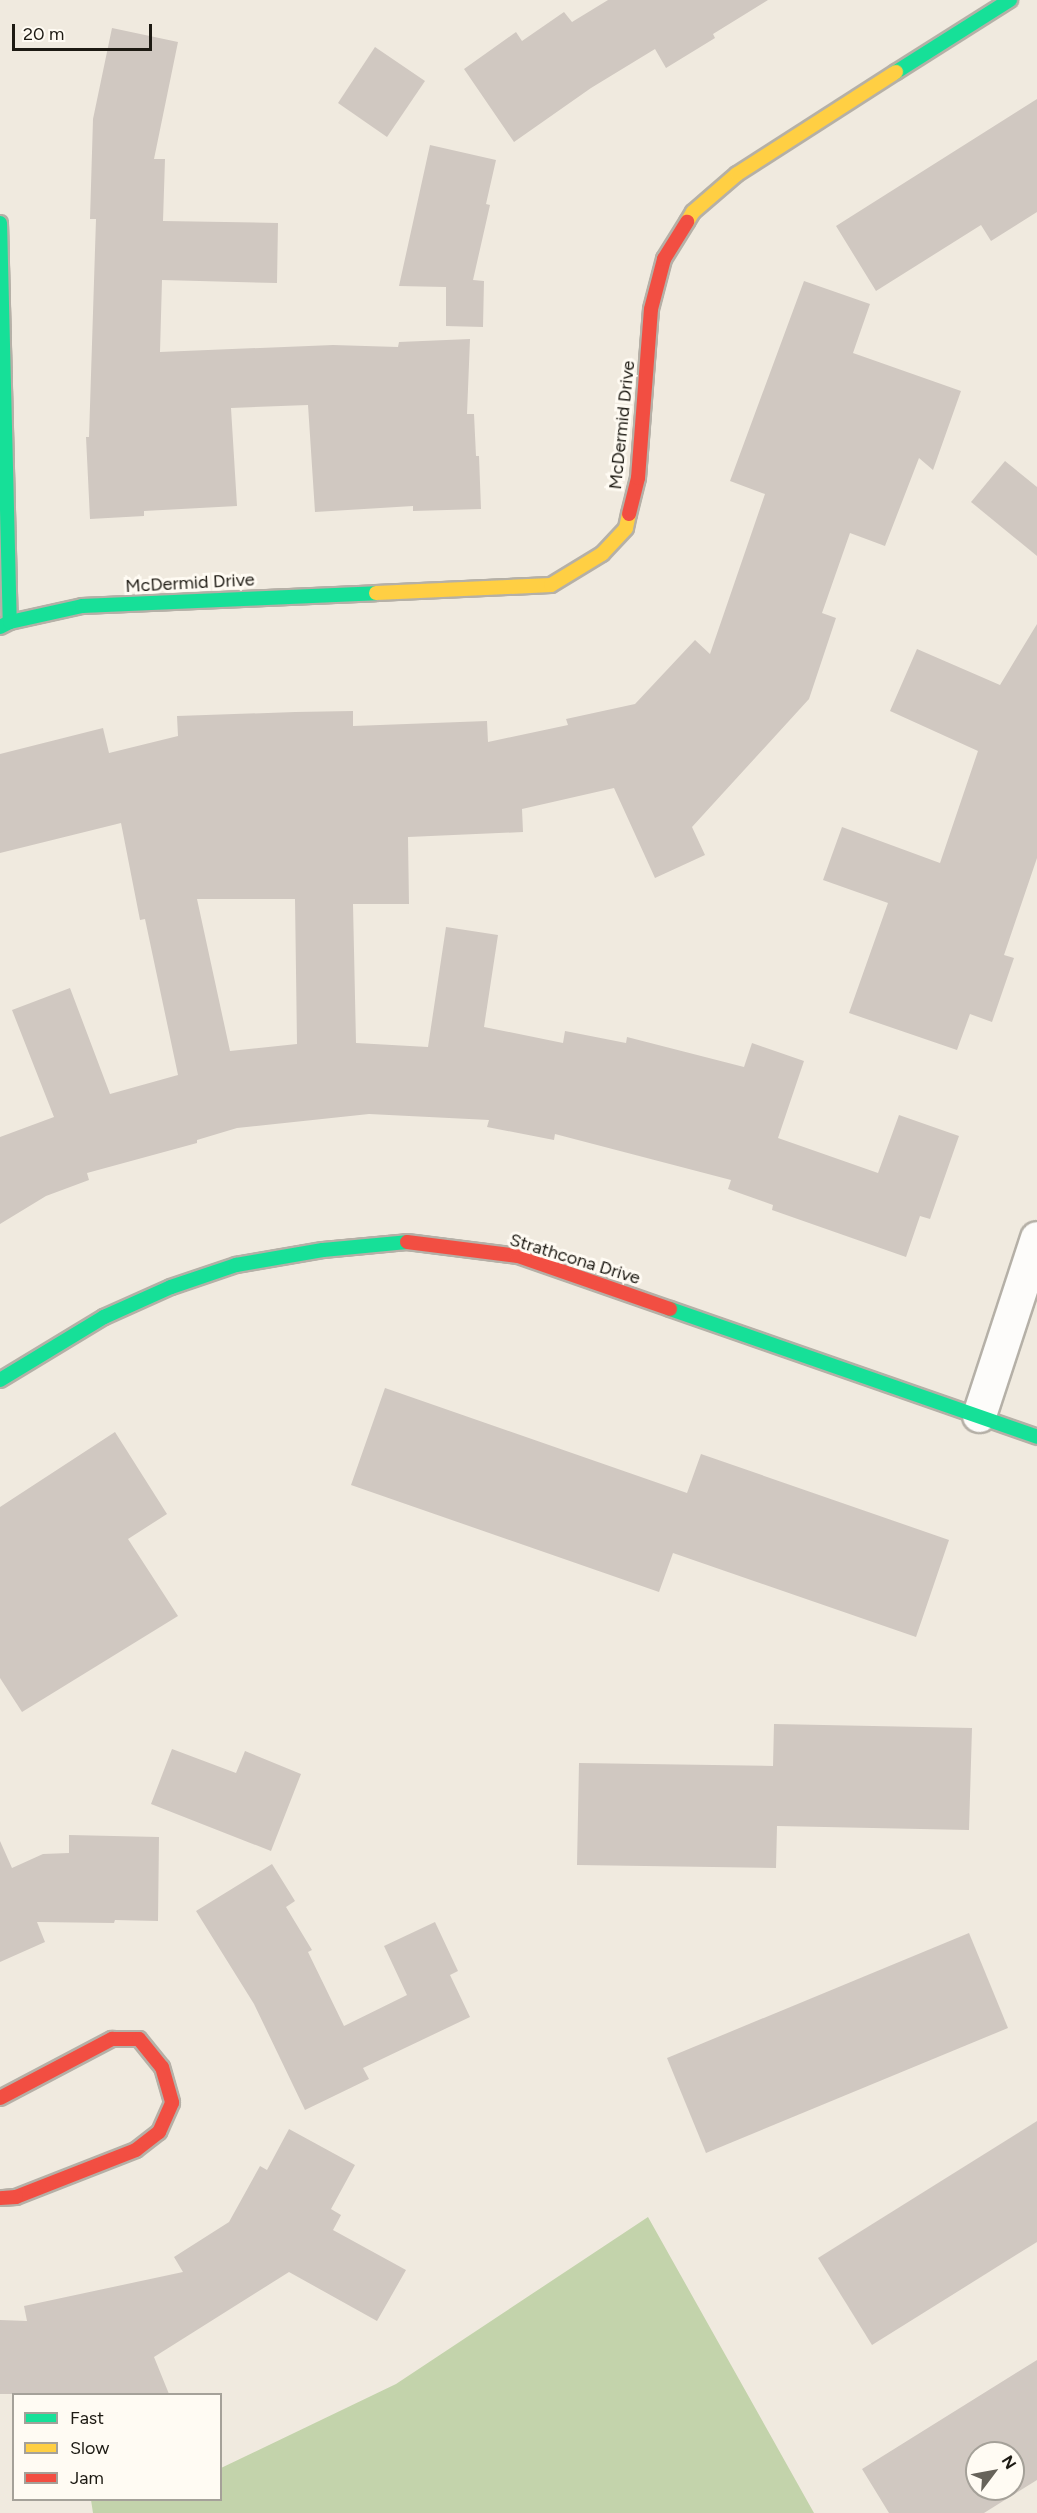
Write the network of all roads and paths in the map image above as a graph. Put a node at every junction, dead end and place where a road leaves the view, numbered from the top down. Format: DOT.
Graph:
graph roads {
  1 [pos="1010,0"];
  2 [pos="0,223"];
  3 [pos="5,624"];
  4 [pos="1037,1238"];
  5 [pos="0,1380"];
  6 [pos="979,1415"];
  7 [pos="1037,1437"];
  8 [pos="0,2098"];
  9 [pos="0,2198"];
  1 -- 3 [label="street, McDermid Drive"];
  2 -- 3 [label="street"];
  4 -- 6 [label="street"];
  5 -- 6 [label="street, Strathcona Drive"];
  6 -- 7 [label="street, Strathcona Drive"];
  8 -- 9 [label="street"];
}
